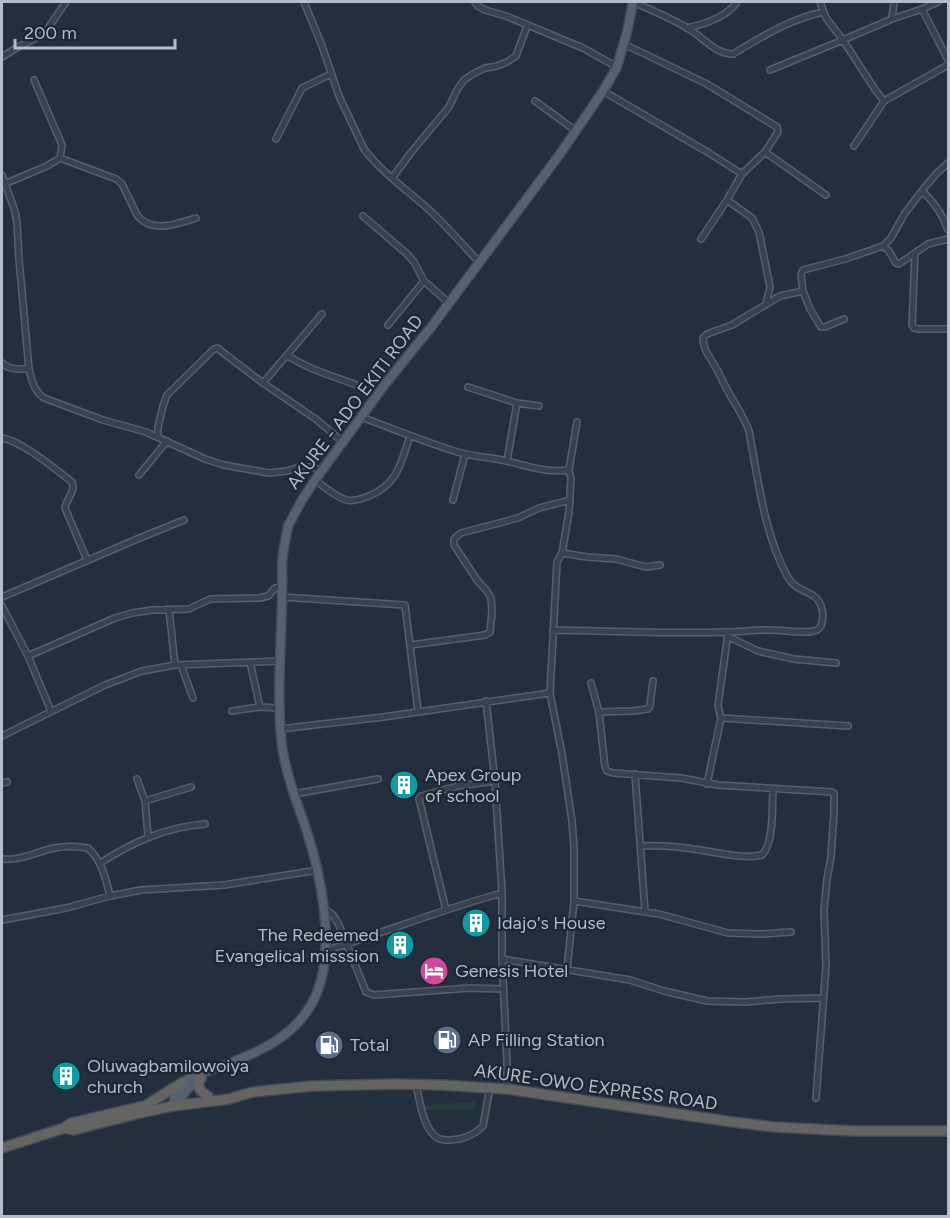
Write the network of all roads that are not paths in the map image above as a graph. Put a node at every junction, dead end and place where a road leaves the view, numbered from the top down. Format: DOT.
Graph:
graph roads {
  1 [pos="66,2"];
  2 [pos="304,2"];
  3 [pos="476,2"];
  4 [pos="633,2"];
  5 [pos="737,2"];
  6 [pos="820,2"];
  7 [pos="894,2"];
  8 [pos="938,2"];
  9 [pos="922,9"];
  10 [pos="823,12"];
  11 [pos="892,19"];
  12 [pos="527,26"];
  13 [pos="687,28"];
  14 [pos="843,40"];
  15 [pos="624,44"];
  16 [pos="946,49"];
  17 [pos="2,57"];
  18 [pos="948,60"];
  19 [pos="948,65"];
  20 [pos="617,67"];
  21 [pos="770,70"];
  22 [pos="331,74"];
  23 [pos="34,80"];
  24 [pos="603,91"];
  25 [pos="536,100"];
  26 [pos="884,101"];
  27 [pos="576,131"];
  28 [pos="276,139"];
  29 [pos="854,146"];
  30 [pos="765,152"];
  31 [pos="60,158"];
  32 [pos="948,163"];
  33 [pos="742,174"];
  34 [pos="2,175"];
  35 [pos="392,178"];
  36 [pos="3,184"];
  37 [pos="922,191"];
  38 [pos="826,195"];
  39 [pos="727,200"];
  40 [pos="363,216"];
  41 [pos="196,218"];
  42 [pos="948,231"];
  43 [pos="701,239"];
  44 [pos="948,239"];
  45 [pos="883,246"];
  46 [pos="915,253"];
  47 [pos="479,262"];
  48 [pos="424,281"];
  49 [pos="803,291"];
  50 [pos="449,303"];
  51 [pos="766,304"];
  52 [pos="322,314"];
  53 [pos="844,319"];
  54 [pos="388,324"];
  55 [pos="948,329"];
  56 [pos="287,355"];
  57 [pos="2,363"];
  58 [pos="29,369"];
  59 [pos="263,383"];
  60 [pos="468,387"];
  61 [pos="375,399"];
  62 [pos="517,403"];
  63 [pos="539,406"];
  64 [pos="361,417"];
  65 [pos="577,422"];
  66 [pos="410,436"];
  67 [pos="158,437"];
  68 [pos="2,438"];
  69 [pos="167,441"];
  70 [pos="343,442"];
  71 [pos="465,454"];
  72 [pos="507,461"];
  73 [pos="569,470"];
  74 [pos="322,471"];
  75 [pos="139,475"];
  76 [pos="315,480"];
  77 [pos="453,500"];
  78 [pos="570,500"];
  79 [pos="184,520"];
  80 [pos="562,553"];
  81 [pos="87,560"];
  82 [pos="660,565"];
  83 [pos="283,587"];
  84 [pos="2,597"];
  85 [pos="282,597"];
  86 [pos="2,606"];
  87 [pos="169,609"];
  88 [pos="553,630"];
  89 [pos="728,634"];
  90 [pos="411,645"];
  91 [pos="28,656"];
  92 [pos="281,661"];
  93 [pos="250,662"];
  94 [pos="836,663"];
  95 [pos="178,665"];
  96 [pos="653,681"];
  97 [pos="591,683"];
  98 [pos="550,693"];
  99 [pos="193,698"];
  100 [pos="486,701"];
  101 [pos="260,707"];
  102 [pos="279,708"];
  103 [pos="51,711"];
  104 [pos="232,711"];
  105 [pos="418,711"];
  106 [pos="599,712"];
  107 [pos="721,718"];
  108 [pos="848,726"];
  109 [pos="280,729"];
  110 [pos="2,736"];
  111 [pos="635,774"];
  112 [pos="137,779"];
  113 [pos="378,779"];
  114 [pos="495,781"];
  115 [pos="707,784"];
  116 [pos="191,787"];
  117 [pos="773,789"];
  118 [pos="294,794"];
  119 [pos="145,801"];
  120 [pos="205,824"];
  121 [pos="148,837"];
  122 [pos="641,846"];
  123 [pos="2,859"];
  124 [pos="100,863"];
  125 [pos="318,870"];
  126 [pos="502,892"];
  127 [pos="110,896"];
  128 [pos="574,901"];
  129 [pos="324,908"];
  130 [pos="446,910"];
  131 [pos="645,912"];
  132 [pos="2,920"];
  133 [pos="791,932"];
  134 [pos="347,944"];
  135 [pos="325,951"];
  136 [pos="502,959"];
  137 [pos="567,969"];
  138 [pos="503,989"];
  139 [pos="823,998"];
  140 [pos="211,1070"];
  141 [pos="200,1078"];
  142 [pos="183,1082"];
  143 [pos="416,1084"];
  144 [pos="490,1087"];
  145 [pos="507,1089"];
  146 [pos="238,1095"];
  147 [pos="208,1096"];
  148 [pos="816,1098"];
  149 [pos="177,1103"];
  150 [pos="145,1106"];
  151 [pos="64,1128"];
  152 [pos="948,1131"];
  153 [pos="2,1148"];
  1 -- 17 [label="street"];
  2 -- 22 [label="street"];
  3 -- 12 [label="street"];
  4 -- 13 [label="street"];
  4 -- 15 [label="main road, AKURE - ADO EKITI ROAD"];
  5 -- 13 [label="street"];
  6 -- 10 [label="street"];
  7 -- 11 [label="street"];
  8 -- 9 [label="street"];
  9 -- 11 [label="street"];
  9 -- 16 [label="street"];
  10 -- 13 [label="street"];
  10 -- 14 [label="street"];
  11 -- 14 [label="street"];
  12 -- 20 [label="street"];
  12 -- 35 [label="street"];
  14 -- 21 [label="street"];
  14 -- 26 [label="street"];
  15 -- 20 [label="main road, AKURE - ADO EKITI ROAD"];
  15 -- 30 [label="street"];
  16 -- 18 [label="street"];
  19 -- 26 [label="street"];
  20 -- 24 [label="main road, AKURE - ADO EKITI ROAD"];
  22 -- 28 [label="street"];
  22 -- 35 [label="street"];
  23 -- 31 [label="street"];
  24 -- 27 [label="main road, AKURE - ADO EKITI ROAD"];
  24 -- 33 [label="street"];
  25 -- 27 [label="street"];
  26 -- 29 [label="street"];
  27 -- 47 [label="main road, AKURE - ADO EKITI ROAD"];
  30 -- 33 [label="street"];
  30 -- 38 [label="street"];
  31 -- 36 [label="street"];
  31 -- 41 [label="street"];
  32 -- 37 [label="street"];
  33 -- 39 [label="street"];
  34 -- 36 [label="street"];
  35 -- 47 [label="street"];
  36 -- 58 [label="street"];
  37 -- 42 [label="street"];
  37 -- 45 [label="street"];
  39 -- 43 [label="street"];
  39 -- 51 [label="street"];
  40 -- 48 [label="street"];
  44 -- 46 [label="street"];
  45 -- 46 [label="street"];
  45 -- 49 [label="street"];
  46 -- 55 [label="street"];
  47 -- 50 [label="main road, AKURE - ADO EKITI ROAD"];
  48 -- 50 [label="street"];
  48 -- 54 [label="street"];
  49 -- 51 [label="street"];
  49 -- 53 [label="street"];
  50 -- 61 [label="main road, AKURE - ADO EKITI ROAD"];
  51 -- 89 [label="street"];
  52 -- 56 [label="street"];
  56 -- 59 [label="street"];
  56 -- 61 [label="street"];
  57 -- 58 [label="street"];
  58 -- 67 [label="street"];
  59 -- 67 [label="street"];
  59 -- 70 [label="street"];
  60 -- 62 [label="street"];
  61 -- 64 [label="main road, AKURE - ADO EKITI ROAD"];
  62 -- 63 [label="street"];
  62 -- 72 [label="street"];
  64 -- 66 [label="street"];
  64 -- 70 [label="main road, AKURE - ADO EKITI ROAD"];
  65 -- 73 [label="street"];
  66 -- 71 [label="street"];
  66 -- 76 [label="street"];
  67 -- 69 [label="street"];
  68 -- 81 [label="street"];
  69 -- 74 [label="street"];
  69 -- 75 [label="street"];
  70 -- 74 [label="main road, AKURE - ADO EKITI ROAD"];
  71 -- 72 [label="street"];
  71 -- 77 [label="street"];
  72 -- 73 [label="street"];
  73 -- 78 [label="street"];
  74 -- 76 [label="main road, AKURE - ADO EKITI ROAD"];
  76 -- 83 [label="main road, AKURE - ADO EKITI ROAD"];
  78 -- 80 [label="street"];
  78 -- 90 [label="street"];
  79 -- 81 [label="street"];
  80 -- 82 [label="street"];
  80 -- 88 [label="street"];
  81 -- 84 [label="street"];
  83 -- 85 [label="main road, AKURE - ADO EKITI ROAD"];
  83 -- 87 [label="street"];
  85 -- 90 [label="street"];
  85 -- 92 [label="main road, AKURE - ADO EKITI ROAD"];
  86 -- 91 [label="street"];
  87 -- 91 [label="street"];
  87 -- 95 [label="street"];
  88 -- 89 [label="street"];
  88 -- 98 [label="street"];
  89 -- 94 [label="street"];
  89 -- 107 [label="street"];
  90 -- 105 [label="street"];
  91 -- 103 [label="street"];
  92 -- 93 [label="street"];
  92 -- 102 [label="main road, AKURE - ADO EKITI ROAD"];
  93 -- 95 [label="street"];
  93 -- 101 [label="street"];
  95 -- 99 [label="street"];
  95 -- 103 [label="street"];
  96 -- 106 [label="street"];
  97 -- 106 [label="street"];
  98 -- 100 [label="street"];
  98 -- 128 [label="street"];
  100 -- 105 [label="street"];
  100 -- 114 [label="street"];
  101 -- 102 [label="street"];
  101 -- 104 [label="street"];
  102 -- 109 [label="main road, AKURE - ADO EKITI ROAD"];
  103 -- 110 [label="street"];
  105 -- 109 [label="street"];
  106 -- 111 [label="street"];
  107 -- 108 [label="street"];
  107 -- 115 [label="street"];
  109 -- 118 [label="main road, AKURE - ADO EKITI ROAD"];
  111 -- 115 [label="street"];
  111 -- 122 [label="street"];
  112 -- 119 [label="street"];
  113 -- 118 [label="street"];
  114 -- 126 [label="street"];
  114 -- 130 [label="street"];
  115 -- 117 [label="street"];
  116 -- 119 [label="street"];
  117 -- 122 [label="street"];
  117 -- 139 [label="street"];
  118 -- 125 [label="main road, AKURE - ADO EKITI ROAD"];
  119 -- 121 [label="street"];
  120 -- 121 [label="street"];
  121 -- 124 [label="street"];
  122 -- 131 [label="street"];
  123 -- 124 [label="street"];
  124 -- 127 [label="street"];
  125 -- 127 [label="street"];
  125 -- 129 [label="main road, AKURE - ADO EKITI ROAD"];
  126 -- 130 [label="street"];
  126 -- 136 [label="street"];
  127 -- 132 [label="street"];
  128 -- 131 [label="street"];
  128 -- 137 [label="street"];
  129 -- 134 [label="street"];
  129 -- 135 [label="main road, AKURE - ADO EKITI ROAD"];
  130 -- 134 [label="street"];
  131 -- 133 [label="street"];
  134 -- 135 [label="street"];
  134 -- 138 [label="street"];
  135 -- 140 [label="main road, AKURE - ADO EKITI ROAD"];
  136 -- 137 [label="street"];
  136 -- 138 [label="street"];
  137 -- 139 [label="street"];
  138 -- 145 [label="street"];
  139 -- 148 [label="street"];
  140 -- 141 [label="main road"];
  140 -- 142 [label="main road, AKURE - ADO EKITI ROAD"];
  141 -- 147 [label="highway"];
  141 -- 149 [label="main road"];
  142 -- 149 [label="main road"];
  142 -- 150 [label="highway"];
  143 -- 144 [label="highway, AKURE-OWO EXPRESS ROAD"];
  143 -- 144 [label="street"];
  143 -- 146 [label="highway, AKURE-OWO EXPRESS ROAD"];
  144 -- 145 [label="highway, AKURE-OWO EXPRESS ROAD"];
  145 -- 152 [label="highway, AKURE-OWO EXPRESS ROAD"];
  146 -- 147 [label="highway, AKURE-OWO EXPRESS ROAD"];
  146 -- 149 [label="highway, AKURE-OWO EXPRESS ROAD"];
  147 -- 149 [label="highway, AKURE-OWO EXPRESS ROAD"];
  149 -- 150 [label="highway, AKURE-OWO EXPRESS ROAD"];
  149 -- 151 [label="highway, AKURE-OWO EXPRESS ROAD"];
  150 -- 151 [label="highway, AKURE-OWO EXPRESS ROAD"];
  151 -- 153 [label="highway, AKURE-OWO EXPRESS ROAD"];
}
